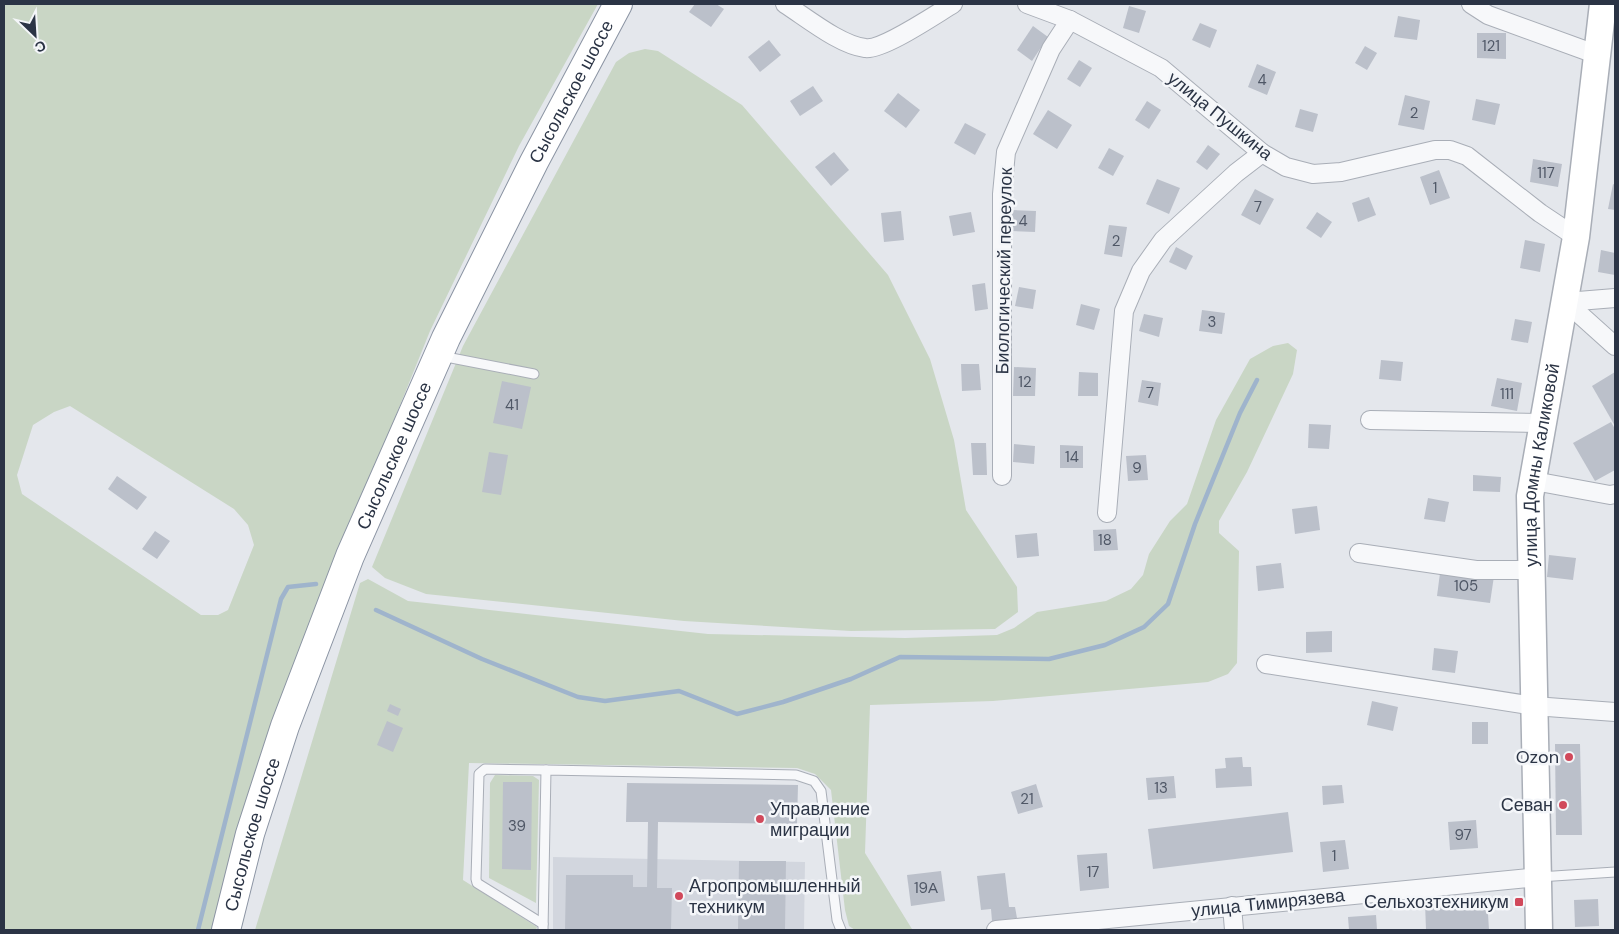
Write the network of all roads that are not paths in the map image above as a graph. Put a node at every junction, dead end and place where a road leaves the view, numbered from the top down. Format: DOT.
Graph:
graph roads {
  1 [pos="618,4"];
  2 [pos="785,4"];
  3 [pos="953,4"];
  4 [pos="1027,4"];
  5 [pos="1471,4"];
  6 [pos="1603,4"];
  7 [pos="1070,20"];
  8 [pos="1598,55"];
  9 [pos="1262,153"];
  10 [pos="1576,237"];
  11 [pos="1615,298"];
  12 [pos="1566,302"];
  13 [pos="1615,346"];
  14 [pos="438,355"];
  15 [pos="534,374"];
  16 [pos="1370,420"];
  17 [pos="1545,423"];
  18 [pos="1002,476"];
  19 [pos="1534,481"];
  20 [pos="1615,494"];
  21 [pos="1107,513"];
  22 [pos="1359,552"];
  23 [pos="1531,570"];
  24 [pos="1266,664"];
  25 [pos="1534,706"];
  26 [pos="1615,712"];
  27 [pos="546,770"];
  28 [pos="1615,872"];
  29 [pos="1539,877"];
  30 [pos="1232,906"];
  31 [pos="543,927"];
  32 [pos="226,930"];
  33 [pos="841,930"];
  34 [pos="996,930"];
  35 [pos="1234,930"];
  36 [pos="1539,930"];
  1 -- 14 [label="highway, Сысольское шоссе"];
  2 -- 3 [label="street"];
  4 -- 7 [label="street, улица Пушкина"];
  5 -- 8 [label="street"];
  6 -- 8 [label="main road, улица Домны Каликовой"];
  7 -- 9 [label="street, улица Пушкина"];
  7 -- 18 [label="street, Биологический переулок"];
  8 -- 10 [label="main road, улица Домны Каликовой"];
  9 -- 10 [label="street, улица Пушкина"];
  9 -- 21 [label="street"];
  10 -- 12 [label="main road, улица Домны Каликовой"];
  11 -- 12 [label="street"];
  12 -- 13 [label="street"];
  12 -- 17 [label="main road, улица Домны Каликовой"];
  14 -- 15 [label="lane"];
  14 -- 32 [label="highway, Сысольское шоссе"];
  16 -- 17 [label="street"];
  17 -- 19 [label="main road, улица Домны Каликовой"];
  19 -- 20 [label="street"];
  19 -- 23 [label="main road, улица Домны Каликовой"];
  22 -- 23 [label="street"];
  23 -- 25 [label="main road, улица Домны Каликовой"];
  24 -- 25 [label="street"];
  25 -- 26 [label="street"];
  25 -- 29 [label="main road, улица Домны Каликовой"];
  27 -- 31 [label="lane"];
  27 -- 31 [label="lane"];
  27 -- 33 [label="lane"];
  28 -- 29 [label="lane"];
  29 -- 30 [label="street, улица Тимирязева"];
  29 -- 36 [label="main road, улица Домны Каликовой"];
  30 -- 34 [label="street, улица Тимирязева"];
  30 -- 35 [label="street"];
}
